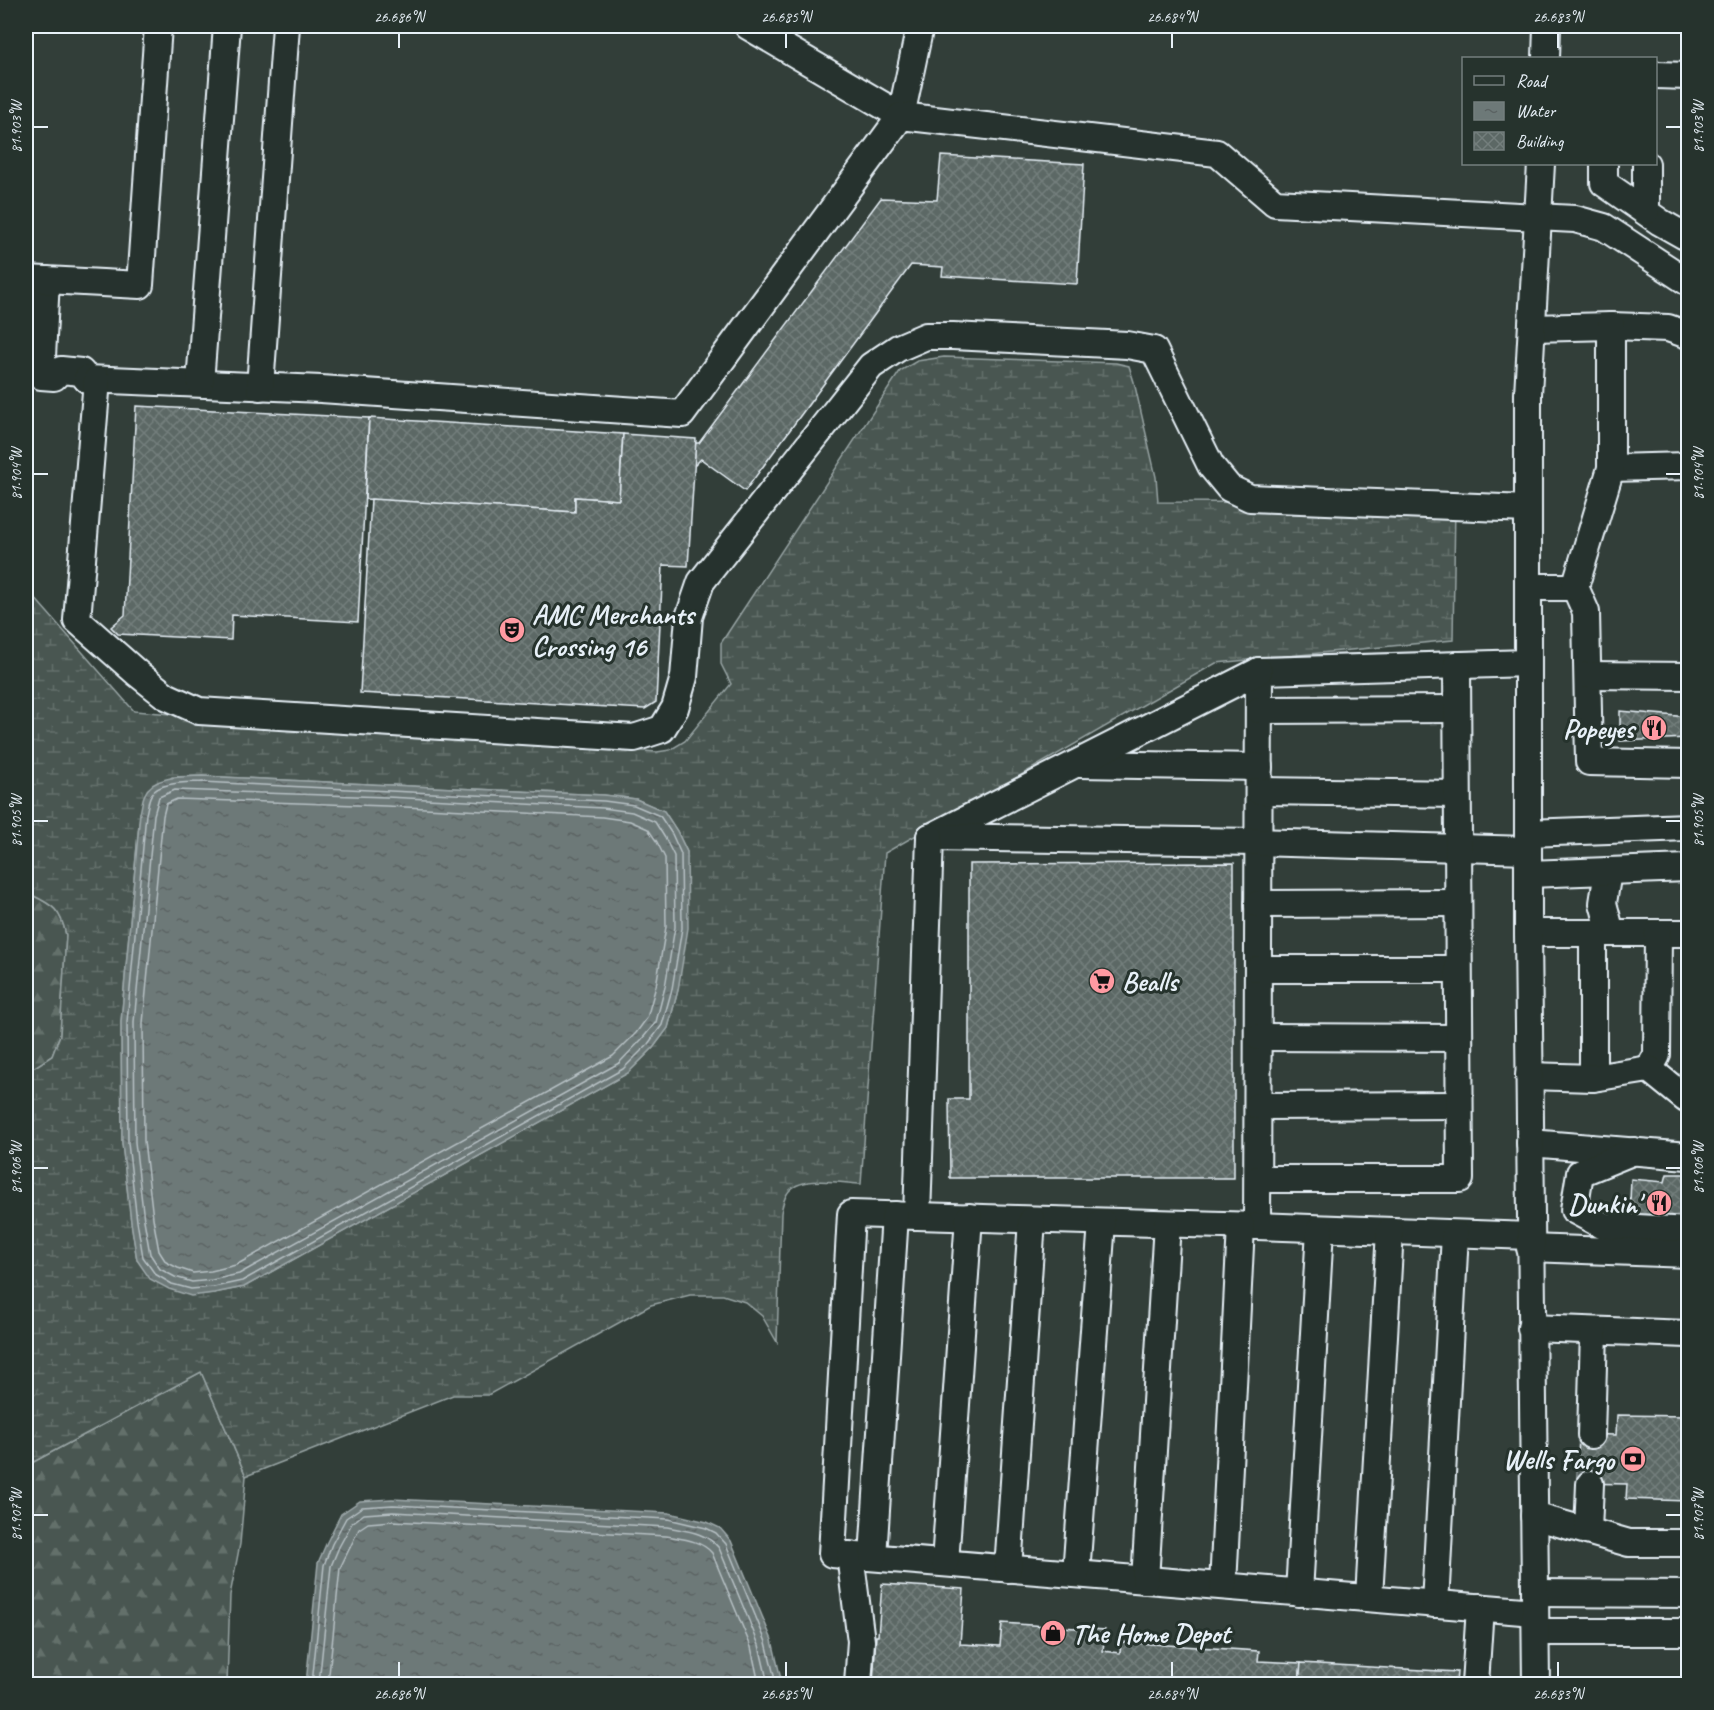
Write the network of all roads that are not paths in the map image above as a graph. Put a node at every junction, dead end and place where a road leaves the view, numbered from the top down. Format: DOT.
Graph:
graph roads {
  1 [pos="158,26"];
  2 [pos="226,26"];
  3 [pos="286,26"];
  4 [pos="748,26"];
  5 [pos="920,26"];
  6 [pos="1547,26"];
  7 [pos="1546,57"];
  8 [pos="1657,75"];
  9 [pos="1689,76"];
  10 [pos="901,116"];
  11 [pos="1541,165"];
  12 [pos="1604,165"];
  13 [pos="1646,165"];
  14 [pos="1646,212"];
  15 [pos="1538,218"];
  16 [pos="1689,237"];
  17 [pos="36,280"];
  18 [pos="1689,282"];
  19 [pos="1611,326"];
  20 [pos="1532,328"];
  21 [pos="1689,335"];
  22 [pos="40,377"];
  23 [pos="92,380"];
  24 [pos="200,383"];
  25 [pos="260,387"];
  26 [pos="1689,466"];
  27 [pos="1611,468"];
  28 [pos="1528,509"];
  29 [pos="1575,586"];
  30 [pos="1528,587"];
  31 [pos="1528,663"];
  32 [pos="1457,665"];
  33 [pos="1259,671"];
  34 [pos="1587,675"];
  35 [pos="1689,676"];
  36 [pos="1457,709"];
  37 [pos="1259,710"];
  38 [pos="1074,764"];
  39 [pos="1689,764"];
  40 [pos="1259,779"];
  41 [pos="1457,794"];
  42 [pos="1689,827"];
  43 [pos="930,837"];
  44 [pos="1258,842"];
  45 [pos="1457,848"];
  46 [pos="1528,852"];
  47 [pos="1689,868"];
  48 [pos="1608,871"];
  49 [pos="1457,903"];
  50 [pos="1258,904"];
  51 [pos="1528,933"];
  52 [pos="1602,933"];
  53 [pos="1658,933"];
  54 [pos="1689,933"];
  55 [pos="1259,969"];
  56 [pos="1458,969"];
  57 [pos="1259,1037"];
  58 [pos="1458,1038"];
  59 [pos="1649,1069"];
  60 [pos="1529,1076"];
  61 [pos="1593,1078"];
  62 [pos="1689,1099"];
  63 [pos="1459,1105"];
  64 [pos="1258,1106"];
  65 [pos="1530,1143"];
  66 [pos="1634,1152"];
  67 [pos="1689,1155"];
  68 [pos="1258,1179"];
  69 [pos="906,1215"];
  70 [pos="969,1217"];
  71 [pos="1032,1220"];
  72 [pos="1102,1222"];
  73 [pos="1167,1224"];
  74 [pos="1249,1226"];
  75 [pos="1320,1229"];
  76 [pos="1390,1231"];
  77 [pos="1689,1231"];
  78 [pos="1455,1234"];
  79 [pos="1530,1242"];
  80 [pos="1689,1254"];
  81 [pos="1532,1328"];
  82 [pos="1594,1330"];
  83 [pos="1689,1334"];
  84 [pos="1591,1435"];
  85 [pos="1590,1484"];
  86 [pos="1534,1515"];
  87 [pos="1588,1531"];
  88 [pos="1689,1543"];
  89 [pos="862,1556"];
  90 [pos="945,1563"];
  91 [pos="1008,1569"];
  92 [pos="1076,1574"];
  93 [pos="1145,1580"];
  94 [pos="1223,1586"];
  95 [pos="1299,1593"];
  96 [pos="1689,1594"];
  97 [pos="1369,1598"];
  98 [pos="1435,1604"];
  99 [pos="1480,1607"];
  100 [pos="1535,1612"];
  101 [pos="1689,1632"];
  102 [pos="858,1684"];
  103 [pos="1475,1684"];
  104 [pos="1536,1684"];
  1 -- 17 [label="lane"];
  2 -- 24 [label="lane"];
  3 -- 25 [label="lane"];
  4 -- 10 [label="lane"];
  5 -- 10 [label="lane"];
  6 -- 7 [label="lane"];
  8 -- 9 [label="lane"];
  10 -- 15 [label="lane"];
  10 -- 25 [label="lane"];
  11 -- 15 [label="lane"];
  12 -- 14 [label="lane"];
  13 -- 14 [label="lane"];
  14 -- 16 [label="lane"];
  15 -- 18 [label="lane"];
  15 -- 20 [label="lane"];
  17 -- 22 [label="lane"];
  19 -- 20 [label="lane"];
  19 -- 21 [label="lane"];
  19 -- 27 [label="lane"];
  20 -- 28 [label="lane"];
  22 -- 23 [label="lane"];
  23 -- 24 [label="lane"];
  23 -- 28 [label="lane"];
  24 -- 25 [label="lane"];
  26 -- 27 [label="lane"];
  27 -- 29 [label="lane"];
  28 -- 30 [label="lane"];
  29 -- 30 [label="lane"];
  29 -- 34 [label="lane"];
  30 -- 31 [label="lane"];
  31 -- 32 [label="lane"];
  31 -- 46 [label="lane"];
  32 -- 33 [label="lane"];
  32 -- 36 [label="lane"];
  33 -- 37 [label="lane"];
  33 -- 38 [label="lane"];
  34 -- 35 [label="lane"];
  34 -- 39 [label="lane"];
  36 -- 37 [label="lane"];
  36 -- 41 [label="lane"];
  37 -- 40 [label="lane"];
  38 -- 40 [label="lane"];
  38 -- 43 [label="lane"];
  40 -- 41 [label="lane"];
  40 -- 44 [label="lane"];
  41 -- 45 [label="lane"];
  42 -- 46 [label="lane"];
  43 -- 44 [label="lane"];
  43 -- 69 [label="lane"];
  44 -- 45 [label="lane"];
  44 -- 50 [label="lane"];
  45 -- 46 [label="lane"];
  45 -- 49 [label="lane"];
  46 -- 48 [label="lane"];
  46 -- 51 [label="lane"];
  47 -- 48 [label="lane"];
  48 -- 52 [label="lane"];
  49 -- 50 [label="lane"];
  49 -- 56 [label="lane"];
  50 -- 55 [label="lane"];
  51 -- 52 [label="lane"];
  51 -- 60 [label="lane"];
  52 -- 53 [label="lane"];
  52 -- 61 [label="lane"];
  53 -- 54 [label="lane"];
  53 -- 59 [label="lane"];
  55 -- 56 [label="lane"];
  55 -- 57 [label="lane"];
  56 -- 58 [label="lane"];
  57 -- 58 [label="lane"];
  57 -- 64 [label="lane"];
  58 -- 63 [label="lane"];
  59 -- 61 [label="lane"];
  59 -- 62 [label="lane"];
  60 -- 61 [label="lane"];
  60 -- 65 [label="lane"];
  63 -- 64 [label="lane"];
  63 -- 68 [label="lane"];
  64 -- 68 [label="lane"];
  65 -- 66 [label="lane"];
  65 -- 79 [label="lane"];
  66 -- 67 [label="lane"];
  66 -- 77 [label="lane"];
  68 -- 74 [label="lane"];
  69 -- 70 [label="lane"];
  69 -- 89 [label="lane"];
  69 -- 89 [label="lane"];
  70 -- 71 [label="lane"];
  70 -- 90 [label="lane"];
  71 -- 72 [label="lane"];
  71 -- 91 [label="lane"];
  72 -- 73 [label="lane"];
  72 -- 92 [label="lane"];
  73 -- 74 [label="lane"];
  73 -- 93 [label="lane"];
  74 -- 75 [label="lane"];
  74 -- 94 [label="lane"];
  75 -- 76 [label="lane"];
  75 -- 95 [label="lane"];
  76 -- 78 [label="lane"];
  76 -- 97 [label="lane"];
  78 -- 79 [label="lane"];
  78 -- 98 [label="lane"];
  79 -- 80 [label="lane"];
  79 -- 81 [label="lane"];
  81 -- 82 [label="lane"];
  81 -- 86 [label="lane"];
  82 -- 83 [label="lane"];
  82 -- 84 [label="lane"];
  85 -- 87 [label="lane"];
  86 -- 87 [label="lane"];
  86 -- 100 [label="lane"];
  87 -- 88 [label="lane"];
  89 -- 90 [label="lane"];
  89 -- 102 [label="lane"];
  90 -- 91 [label="lane"];
  91 -- 92 [label="lane"];
  92 -- 93 [label="lane"];
  93 -- 94 [label="lane"];
  94 -- 95 [label="lane"];
  95 -- 97 [label="lane"];
  96 -- 100 [label="lane"];
  97 -- 98 [label="lane"];
  98 -- 99 [label="lane"];
  99 -- 100 [label="lane"];
  99 -- 103 [label="lane"];
  100 -- 101 [label="lane"];
  100 -- 104 [label="lane"];
}
